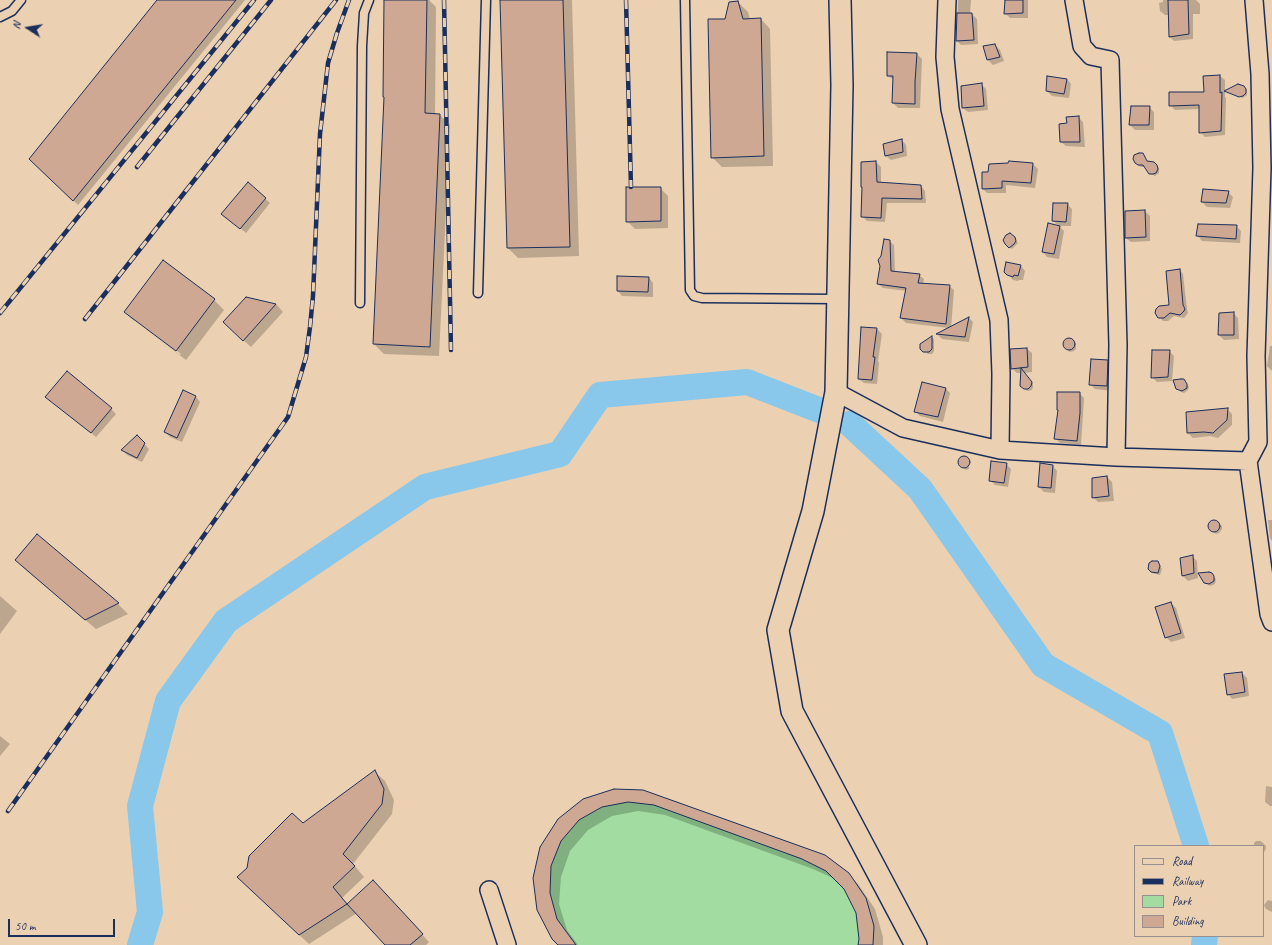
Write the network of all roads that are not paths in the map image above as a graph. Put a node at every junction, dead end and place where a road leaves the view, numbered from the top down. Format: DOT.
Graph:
graph roads {
  1 [pos="21,0"];
  2 [pos="369,0"];
  3 [pos="486,0"];
  4 [pos="685,0"];
  5 [pos="840,0"];
  6 [pos="947,0"];
  7 [pos="1074,0"];
  8 [pos="1254,0"];
  9 [pos="0,17"];
  10 [pos="478,293"];
  11 [pos="838,299"];
  12 [pos="360,303"];
  13 [pos="836,392"];
  14 [pos="1000,450"];
  15 [pos="1116,457"];
  16 [pos="1248,461"];
  17 [pos="1272,622"];
  18 [pos="490,890"];
  19 [pos="507,945"];
  20 [pos="916,945"];
  1 -- 9 [label="lane"];
  2 -- 12 [label="lane"];
  3 -- 10 [label="lane"];
  4 -- 11 [label="lane"];
  5 -- 11 [label="street"];
  6 -- 14 [label="street"];
  7 -- 15 [label="street"];
  8 -- 16 [label="street"];
  11 -- 13 [label="street"];
  13 -- 14 [label="street"];
  13 -- 20 [label="street"];
  14 -- 15 [label="street"];
  15 -- 16 [label="street"];
  16 -- 17 [label="street"];
  18 -- 19 [label="street"];
}
